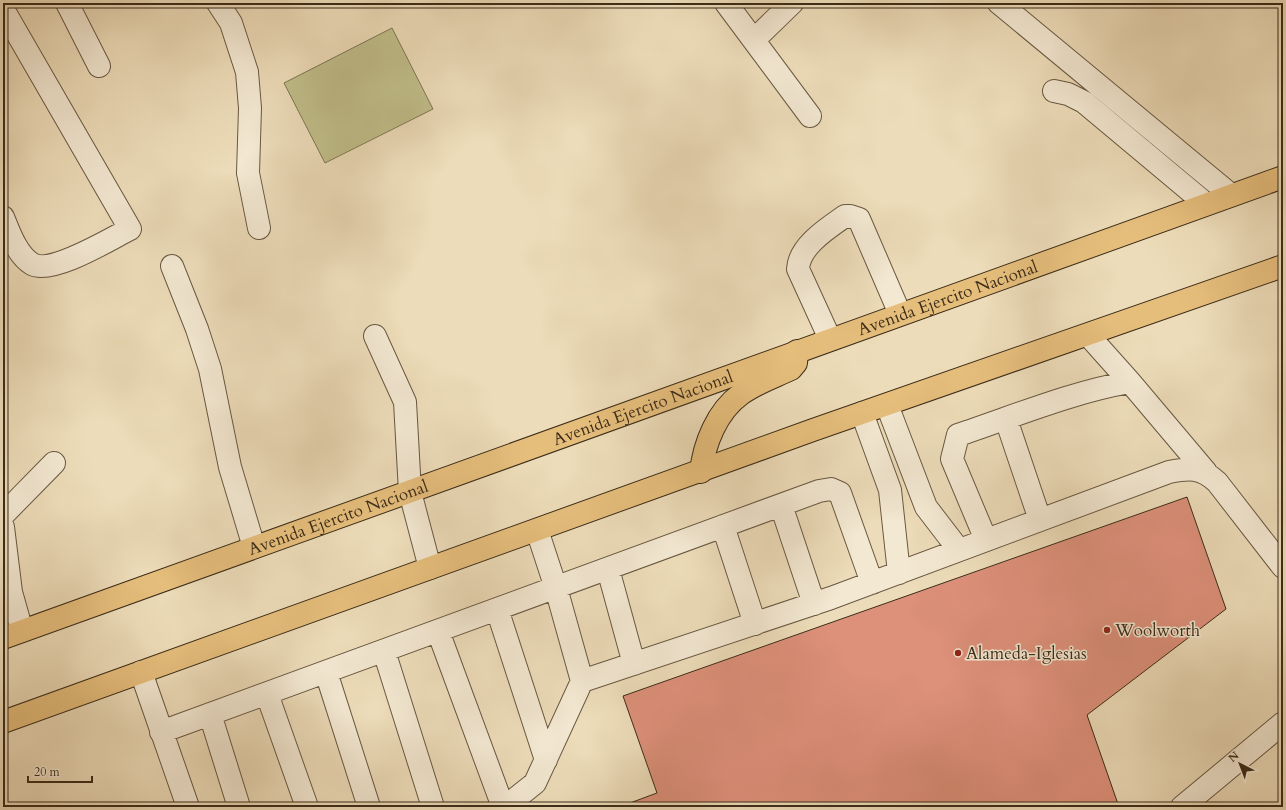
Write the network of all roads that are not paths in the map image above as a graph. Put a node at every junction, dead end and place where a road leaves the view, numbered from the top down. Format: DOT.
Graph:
graph roads {
  1 [pos="67,3"];
  2 [pos="218,3"];
  3 [pos="726,3"];
  4 [pos="792,3"];
  5 [pos="999,3"];
  6 [pos="3,9"];
  7 [pos="754,40"];
  8 [pos="99,66"];
  9 [pos="1054,91"];
  10 [pos="810,116"];
  11 [pos="1283,177"];
  12 [pos="1231,195"];
  13 [pos="1206,204"];
  14 [pos="3,217"];
  15 [pos="259,228"];
  16 [pos="172,266"];
  17 [pos="1283,266"];
  18 [pos="900,314"];
  19 [pos="1088,335"];
  20 [pos="375,336"];
  21 [pos="830,339"];
  22 [pos="797,351"];
  23 [pos="1130,382"];
  24 [pos="887,405"];
  25 [pos="862,413"];
  26 [pos="1006,419"];
  27 [pos="54,463"];
  28 [pos="701,472"];
  29 [pos="1206,472"];
  30 [pos="410,492"];
  31 [pos="781,505"];
  32 [pos="3,515"];
  33 [pos="1040,520"];
  34 [pos="723,526"];
  35 [pos="3,528"];
  36 [pos="537,530"];
  37 [pos="986,540"];
  38 [pos="254,548"];
  39 [pos="960,550"];
  40 [pos="1283,567"];
  41 [pos="430,568"];
  42 [pos="608,568"];
  43 [pos="899,573"];
  44 [pos="872,583"];
  45 [pos="556,588"];
  46 [pos="814,604"];
  47 [pos="497,609"];
  48 [pos="754,624"];
  49 [pos="438,631"];
  50 [pos="12,634"];
  51 [pos="384,651"];
  52 [pos="634,664"];
  53 [pos="141,672"];
  54 [pos="326,672"];
  55 [pos="582,681"];
  56 [pos="267,694"];
  57 [pos="210,714"];
  58 [pos="3,722"];
  59 [pos="1283,723"];
  60 [pos="161,732"];
  61 [pos="546,760"];
  62 [pos="188,807"];
  63 [pos="239,807"];
  64 [pos="307,807"];
  65 [pos="369,807"];
  66 [pos="433,807"];
  67 [pos="504,807"];
  68 [pos="1182,807"];
  1 -- 8 [label="street"];
  2 -- 15 [label="street"];
  3 -- 7 [label="street"];
  4 -- 7 [label="street"];
  5 -- 12 [label="street"];
  6 -- 14 [label="street"];
  7 -- 10 [label="street"];
  9 -- 13 [label="street"];
  11 -- 12 [label="main road, Avenida Ejercito Nacional"];
  12 -- 13 [label="main road, Avenida Ejercito Nacional"];
  13 -- 18 [label="main road, Avenida Ejercito Nacional"];
  16 -- 38 [label="street"];
  17 -- 19 [label="main road"];
  18 -- 21 [label="main road, Avenida Ejercito Nacional"];
  18 -- 21 [label="street"];
  19 -- 23 [label="street"];
  19 -- 24 [label="main road"];
  20 -- 30 [label="street"];
  21 -- 22 [label="main road, Avenida Ejercito Nacional"];
  22 -- 28 [label="main road"];
  22 -- 30 [label="main road, Avenida Ejercito Nacional"];
  23 -- 26 [label="street"];
  23 -- 29 [label="street"];
  24 -- 25 [label="main road"];
  24 -- 39 [label="street"];
  25 -- 28 [label="main road"];
  25 -- 43 [label="street"];
  26 -- 33 [label="street"];
  26 -- 37 [label="street"];
  27 -- 32 [label="street"];
  28 -- 36 [label="main road"];
  29 -- 33 [label="street"];
  29 -- 40 [label="street"];
  30 -- 38 [label="main road, Avenida Ejercito Nacional"];
  30 -- 41 [label="street"];
  31 -- 34 [label="street"];
  31 -- 44 [label="street"];
  31 -- 46 [label="street"];
  33 -- 37 [label="street"];
  34 -- 42 [label="street"];
  34 -- 48 [label="street"];
  35 -- 50 [label="street"];
  36 -- 41 [label="main road"];
  36 -- 45 [label="street"];
  37 -- 39 [label="street"];
  38 -- 50 [label="main road, Avenida Ejercito Nacional"];
  39 -- 43 [label="street"];
  41 -- 53 [label="main road"];
  42 -- 45 [label="street"];
  42 -- 52 [label="street"];
  43 -- 44 [label="street"];
  44 -- 46 [label="street"];
  45 -- 47 [label="street"];
  45 -- 55 [label="street"];
  46 -- 48 [label="street"];
  47 -- 49 [label="street"];
  47 -- 61 [label="street"];
  48 -- 52 [label="street"];
  49 -- 51 [label="street"];
  49 -- 67 [label="street"];
  51 -- 54 [label="street"];
  51 -- 66 [label="street"];
  52 -- 55 [label="street"];
  53 -- 58 [label="main road"];
  53 -- 60 [label="street"];
  54 -- 56 [label="street"];
  54 -- 65 [label="street"];
  55 -- 61 [label="street"];
  56 -- 57 [label="street"];
  56 -- 64 [label="street"];
  57 -- 60 [label="street"];
  57 -- 63 [label="street"];
  59 -- 68 [label="street"];
  60 -- 62 [label="street"];
  61 -- 67 [label="street"];
}
